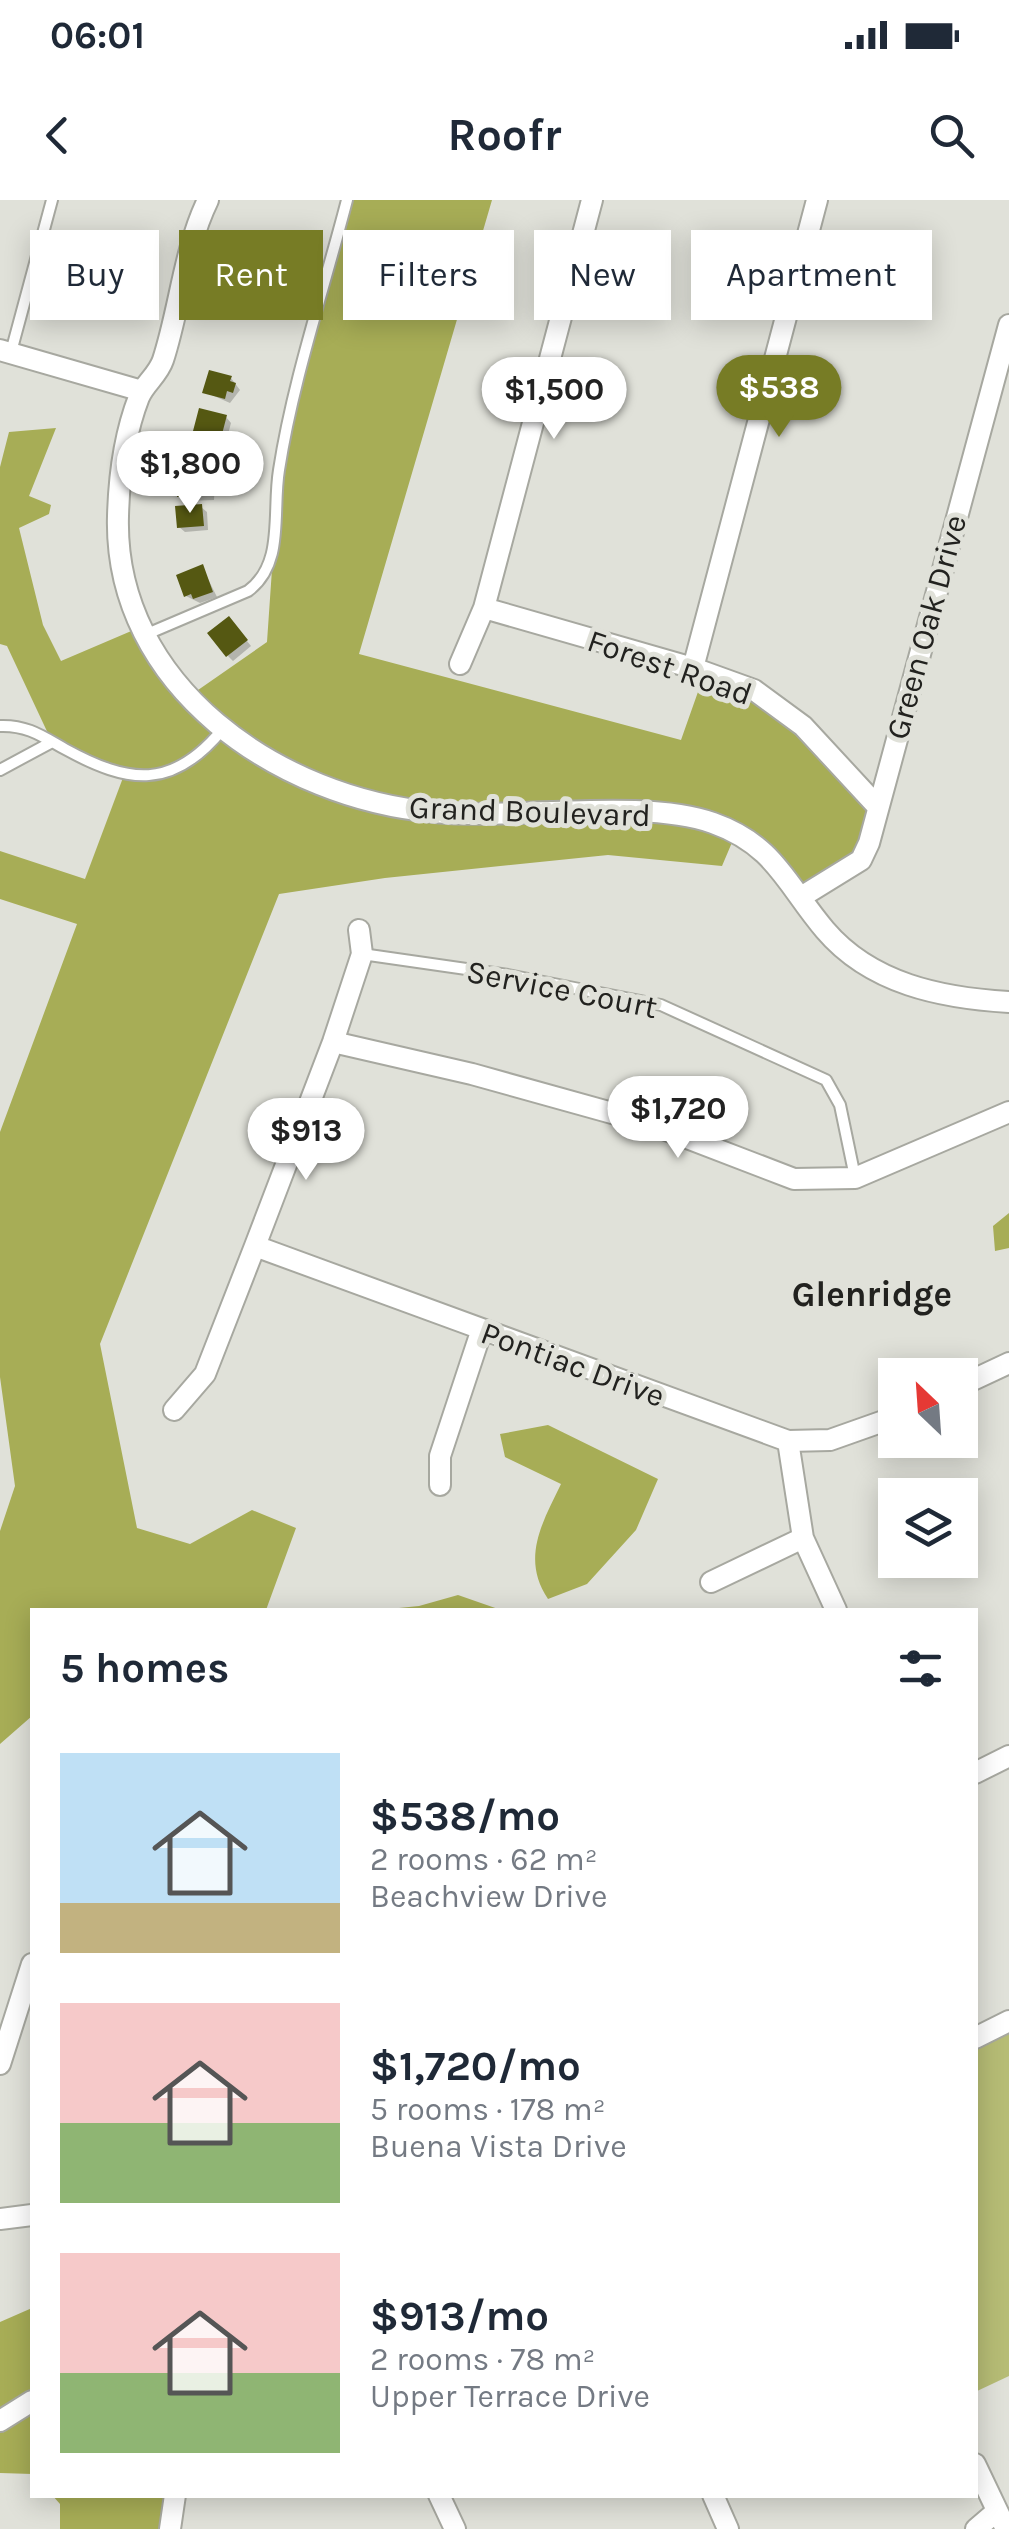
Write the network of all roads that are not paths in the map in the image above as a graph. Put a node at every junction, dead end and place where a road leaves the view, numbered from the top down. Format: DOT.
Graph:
graph roads {
  1 [pos="52,200"];
  2 [pos="208,200"];
  3 [pos="346,200"];
  4 [pos="592,200"];
  5 [pos="817,200"];
  6 [pos="1009,325"];
  7 [pos="5,352"];
  8 [pos="142,392"];
  9 [pos="484,608"];
  10 [pos="147,634"];
  11 [pos="460,664"];
  12 [pos="693,668"];
  13 [pos="0,726"];
  14 [pos="222,730"];
  15 [pos="52,742"];
  16 [pos="0,770"];
  17 [pos="877,806"];
  18 [pos="801,898"];
  19 [pos="359,930"];
  20 [pos="362,954"];
  21 [pos="1009,1002"];
  22 [pos="333,1042"];
  23 [pos="1009,1112"];
  24 [pos="855,1178"];
  25 [pos="255,1246"];
  26 [pos="481,1332"];
  27 [pos="1009,1363"];
  28 [pos="978,1378"];
  29 [pos="174,1410"];
  30 [pos="878,1422"];
  31 [pos="788,1441"];
  32 [pos="440,1485"];
  33 [pos="802,1538"];
  34 [pos="711,1582"];
  35 [pos="835,1608"];
  36 [pos="1009,1756"];
  37 [pos="978,1771"];
  38 [pos="30,1970"];
  39 [pos="1009,2022"];
  40 [pos="978,2037"];
  41 [pos="0,2064"];
  42 [pos="30,2216"];
  43 [pos="0,2219"];
  44 [pos="30,2403"];
  45 [pos="0,2422"];
  46 [pos="978,2470"];
  47 [pos="175,2498"];
  48 [pos="440,2498"];
  49 [pos="714,2498"];
  50 [pos="1002,2520"];
  51 [pos="170,2529"];
  52 [pos="455,2529"];
  53 [pos="728,2529"];
  54 [pos="976,2529"];
  1 -- 7 [label="lane"];
  2 -- 8 [label="street, Grand Boulevard"];
  3 -- 10 [label="lane"];
  4 -- 9 [label="street"];
  5 -- 12 [label="street"];
  6 -- 17 [label="street, Green Oak Drive"];
  7 -- 8 [label="street"];
  8 -- 10 [label="street, Grand Boulevard"];
  9 -- 11 [label="street"];
  9 -- 12 [label="street, Forest Road"];
  10 -- 14 [label="street, Grand Boulevard"];
  12 -- 17 [label="street, Forest Road"];
  13 -- 15 [label="lane"];
  14 -- 15 [label="lane"];
  14 -- 18 [label="street, Grand Boulevard"];
  15 -- 16 [label="lane"];
  17 -- 18 [label="street, Green Oak Drive"];
  18 -- 21 [label="street, Grand Boulevard"];
  19 -- 20 [label="street"];
  20 -- 22 [label="street"];
  20 -- 24 [label="lane, Service Court"];
  22 -- 24 [label="street"];
  22 -- 25 [label="street"];
  23 -- 24 [label="street"];
  25 -- 26 [label="street, Pontiac Drive"];
  25 -- 29 [label="street"];
  26 -- 31 [label="street, Pontiac Drive"];
  26 -- 32 [label="street"];
  27 -- 28 [label="street"];
  30 -- 31 [label="street, Pontiac Drive"];
  31 -- 33 [label="street"];
  33 -- 34 [label="street"];
  33 -- 35 [label="street"];
  36 -- 37 [label="street"];
  38 -- 41 [label="street"];
  39 -- 40 [label="street"];
  42 -- 43 [label="street"];
  44 -- 45 [label="street"];
  46 -- 50 [label="street"];
  47 -- 51 [label="street"];
  48 -- 52 [label="street"];
  49 -- 53 [label="street"];
  50 -- 54 [label="street"];
}
